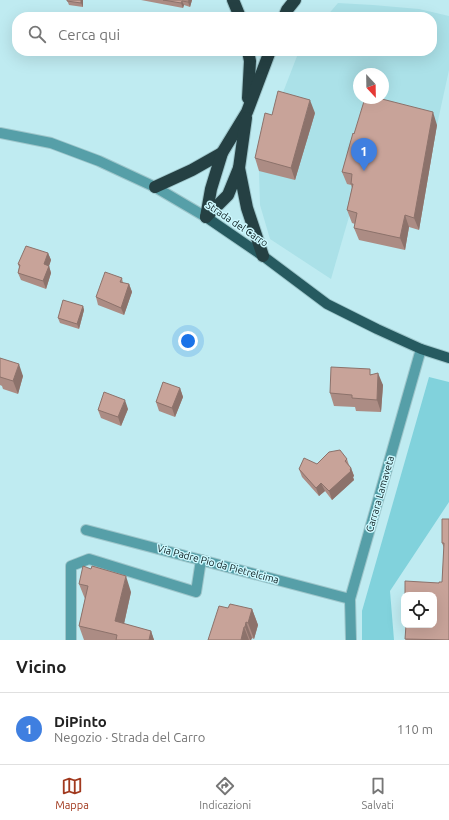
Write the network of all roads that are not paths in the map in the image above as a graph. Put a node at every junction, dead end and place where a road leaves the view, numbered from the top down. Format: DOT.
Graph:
graph roads {
  1 [pos="233,0"];
  2 [pos="295,0"];
  3 [pos="238,12"];
  4 [pos="286,12"];
  5 [pos="249,56"];
  6 [pos="268,56"];
  7 [pos="247,112"];
  8 [pos="0,133"];
  9 [pos="222,153"];
  10 [pos="239,168"];
  11 [pos="155,187"];
  12 [pos="206,217"];
  13 [pos="263,256"];
  14 [pos="422,349"];
  15 [pos="449,358"];
  16 [pos="86,530"];
  17 [pos="202,560"];
  18 [pos="350,599"];
  19 [pos="71,640"];
  20 [pos="351,640"];
  1 -- 3 [label="highway"];
  2 -- 4 [label="highway"];
  5 -- 7 [label="highway"];
  6 -- 7 [label="highway"];
  7 -- 9 [label="highway"];
  7 -- 10 [label="highway"];
  8 -- 11 [label="street, Strada del Carro"];
  9 -- 11 [label="highway"];
  9 -- 12 [label="highway"];
  10 -- 12 [label="highway"];
  10 -- 13 [label="highway"];
  11 -- 12 [label="street, Strada del Carro"];
  12 -- 13 [label="main road, Strada del Carro"];
  13 -- 14 [label="main road, Strada del Carro"];
  14 -- 15 [label="main road, Strada del Carro"];
  14 -- 18 [label="street, Carrara Lamaveta"];
  16 -- 17 [label="street, Via Padre Pio da Pietrelcima"];
  17 -- 18 [label="street, Via Padre Pio da Pietrelcima"];
  17 -- 19 [label="street"];
  18 -- 20 [label="street, Carrara Lamaveta"];
}
